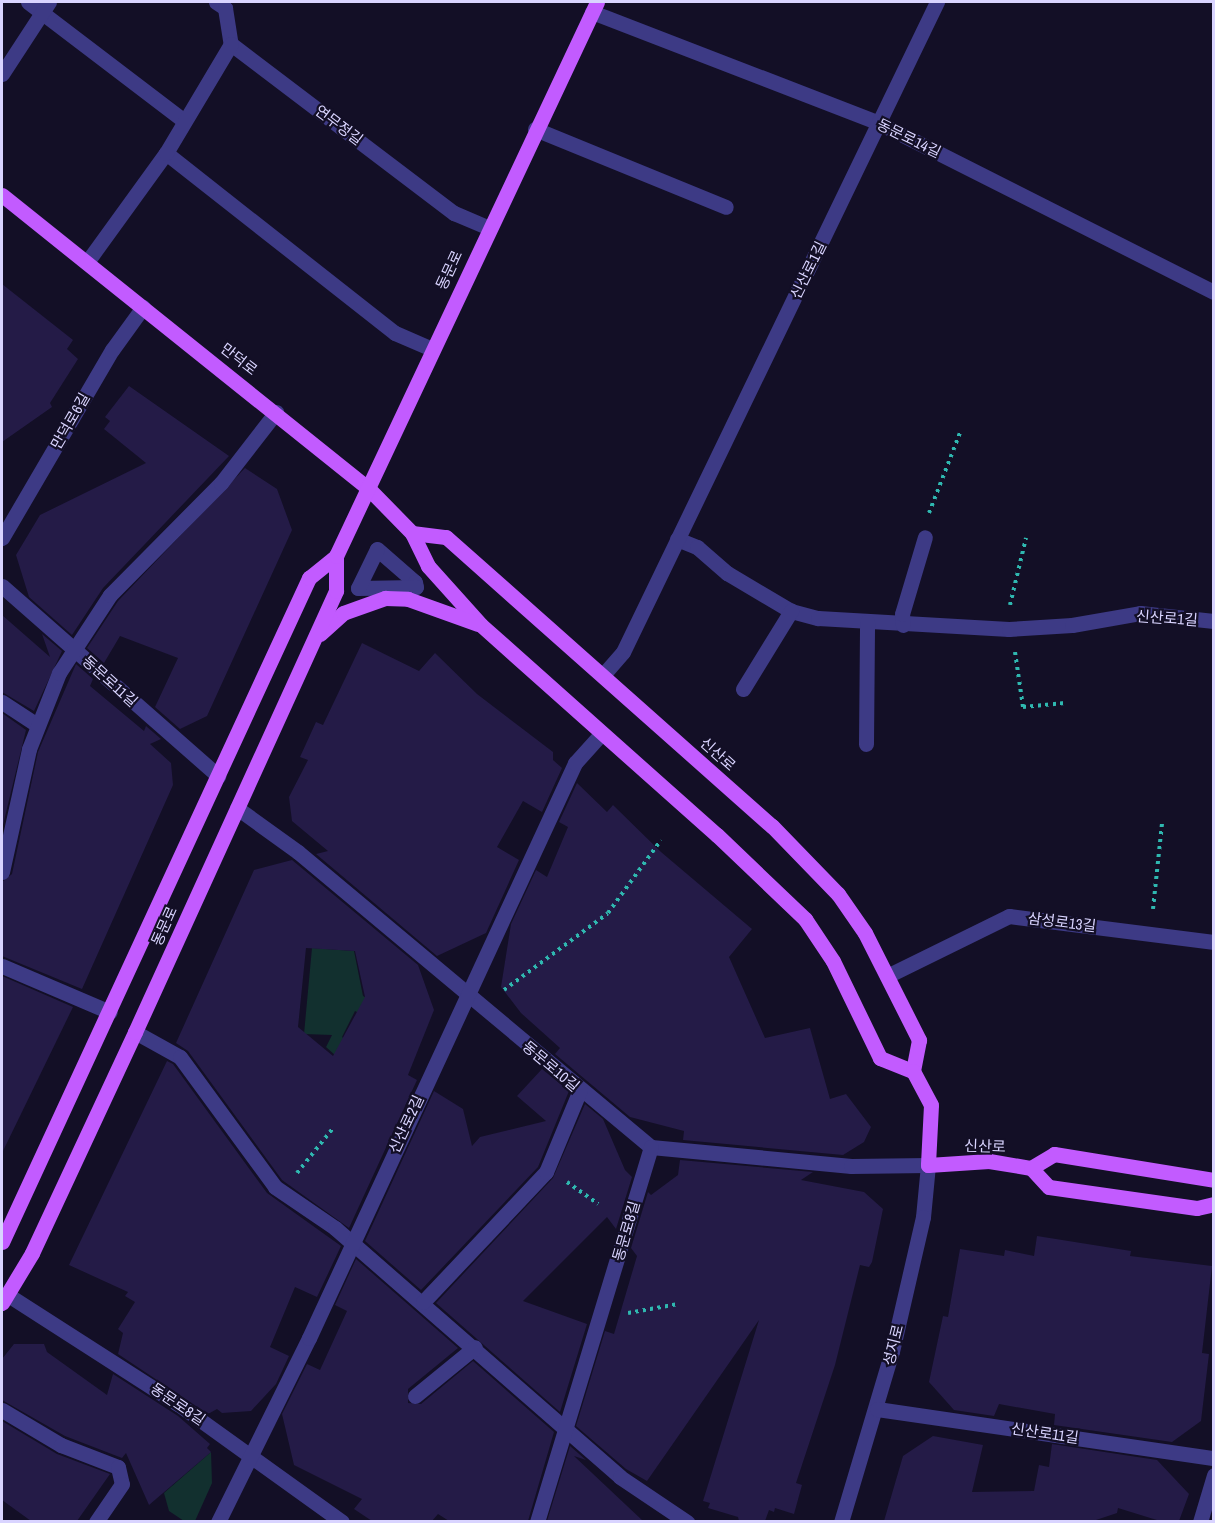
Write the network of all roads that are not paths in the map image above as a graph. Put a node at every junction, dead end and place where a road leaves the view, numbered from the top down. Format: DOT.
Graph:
graph roads {
  1 [pos="28,2"];
  2 [pos="216,2"];
  3 [pos="937,2"];
  4 [pos="45,7"];
  5 [pos="595,7"];
  6 [pos="231,44"];
  7 [pos="2,74"];
  8 [pos="184,121"];
  9 [pos="879,123"];
  10 [pos="536,129"];
  11 [pos="166,153"];
  12 [pos="2,195"];
  13 [pos="726,207"];
  14 [pos="489,228"];
  15 [pos="87,262"];
  16 [pos="1214,292"];
  17 [pos="143,307"];
  18 [pos="432,350"];
  19 [pos="276,412"];
  20 [pos="367,487"];
  21 [pos="412,533"];
  22 [pos="925,537"];
  23 [pos="2,538"];
  24 [pos="677,538"];
  25 [pos="336,556"];
  26 [pos="2,586"];
  27 [pos="791,611"];
  28 [pos="1214,621"];
  29 [pos="867,622"];
  30 [pos="903,625"];
  31 [pos="481,626"];
  32 [pos="315,638"];
  33 [pos="75,650"];
  34 [pos="603,675"];
  35 [pos="743,689"];
  36 [pos="2,702"];
  37 [pos="37,725"];
  38 [pos="602,733"];
  39 [pos="866,744"];
  40 [pos="218,776"];
  41 [pos="237,808"];
  42 [pos="2,872"];
  43 [pos="1214,942"];
  44 [pos="2,966"];
  45 [pos="887,976"];
  46 [pos="466,995"];
  47 [pos="110,1012"];
  48 [pos="135,1032"];
  49 [pos="913,1071"];
  50 [pos="580,1090"];
  51 [pos="651,1147"];
  52 [pos="928,1165"];
  53 [pos="1031,1168"];
  54 [pos="1214,1180"];
  55 [pos="1214,1204"];
  56 [pos="2,1242"];
  57 [pos="352,1243"];
  58 [pos="5,1299"];
  59 [pos="423,1302"];
  60 [pos="475,1347"];
  61 [pos="415,1396"];
  62 [pos="877,1409"];
  63 [pos="2,1410"];
  64 [pos="565,1430"];
  65 [pos="251,1455"];
  66 [pos="1214,1458"];
  67 [pos="1214,1475"];
  68 [pos="96,1521"];
  69 [pos="218,1521"];
  70 [pos="342,1521"];
  71 [pos="537,1521"];
  72 [pos="687,1521"];
  73 [pos="842,1521"];
  74 [pos="1200,1521"];
  1 -- 4 [label="street"];
  2 -- 6 [label="street"];
  3 -- 9 [label="street, 신산로1길"];
  4 -- 7 [label="street"];
  4 -- 8 [label="street"];
  5 -- 9 [label="street, 동문로14길"];
  5 -- 10 [label="main road, 동문로"];
  6 -- 8 [label="street"];
  6 -- 14 [label="street, 연무정길"];
  8 -- 11 [label="street"];
  9 -- 16 [label="street, 동문로14길"];
  9 -- 24 [label="street, 신산로1길"];
  10 -- 13 [label="street"];
  10 -- 14 [label="main road, 동문로"];
  11 -- 15 [label="street"];
  11 -- 18 [label="street"];
  12 -- 15 [label="main road, 만덕로"];
  14 -- 18 [label="main road, 동문로"];
  15 -- 17 [label="main road, 만덕로"];
  17 -- 19 [label="main road, 만덕로"];
  17 -- 23 [label="street, 만덕로6길"];
  18 -- 20 [label="main road, 동문로"];
  19 -- 20 [label="main road, 만덕로"];
  19 -- 33 [label="street"];
  20 -- 21 [label="main road"];
  20 -- 25 [label="main road, 동문로"];
  21 -- 31 [label="main road"];
  21 -- 34 [label="main road, 신산로"];
  22 -- 30 [label="street"];
  24 -- 27 [label="street, 신산로1길"];
  24 -- 34 [label="street, 신산로1길"];
  25 -- 32 [label="main road, 동문로"];
  25 -- 40 [label="main road, 동문로"];
  26 -- 33 [label="street, 동문로11길"];
  27 -- 29 [label="street, 신산로1길"];
  27 -- 35 [label="street"];
  28 -- 30 [label="street, 신산로1길"];
  29 -- 30 [label="street, 신산로1길"];
  29 -- 39 [label="street"];
  31 -- 32 [label="main road"];
  31 -- 38 [label="main road"];
  32 -- 41 [label="main road, 동문로"];
  33 -- 37 [label="street"];
  33 -- 40 [label="street, 동문로11길"];
  34 -- 45 [label="main road, 신산로"];
  36 -- 37 [label="street"];
  37 -- 42 [label="street"];
  38 -- 46 [label="street, 신산로2길"];
  38 -- 49 [label="main road"];
  40 -- 47 [label="main road, 동문로"];
  41 -- 46 [label="street, 동문로10길"];
  41 -- 48 [label="main road, 동문로"];
  43 -- 45 [label="street, 삼성로13길"];
  44 -- 47 [label="street"];
  45 -- 49 [label="main road, 신산로"];
  46 -- 50 [label="street, 동문로10길"];
  46 -- 57 [label="street, 신산로2길"];
  47 -- 56 [label="main road, 동문로"];
  48 -- 57 [label="street"];
  48 -- 58 [label="main road, 동문로"];
  49 -- 52 [label="main road"];
  50 -- 51 [label="street, 동문로10길"];
  50 -- 59 [label="street"];
  51 -- 52 [label="street"];
  51 -- 64 [label="street, 동문로8길"];
  52 -- 53 [label="main road, 신산로"];
  52 -- 62 [label="street, 성지로"];
  53 -- 54 [label="main road"];
  53 -- 55 [label="main road"];
  57 -- 59 [label="street"];
  57 -- 65 [label="street, 신산로2길"];
  58 -- 65 [label="street, 동문로8길"];
  59 -- 60 [label="street"];
  60 -- 61 [label="street"];
  60 -- 64 [label="street"];
  62 -- 66 [label="street, 신산로11길"];
  62 -- 73 [label="street, 성지로"];
  63 -- 68 [label="street"];
  64 -- 71 [label="street, 동문로8길"];
  64 -- 72 [label="street"];
  65 -- 69 [label="street, 신산로2길"];
  65 -- 70 [label="street, 동문로8길"];
  67 -- 74 [label="street"];
}
